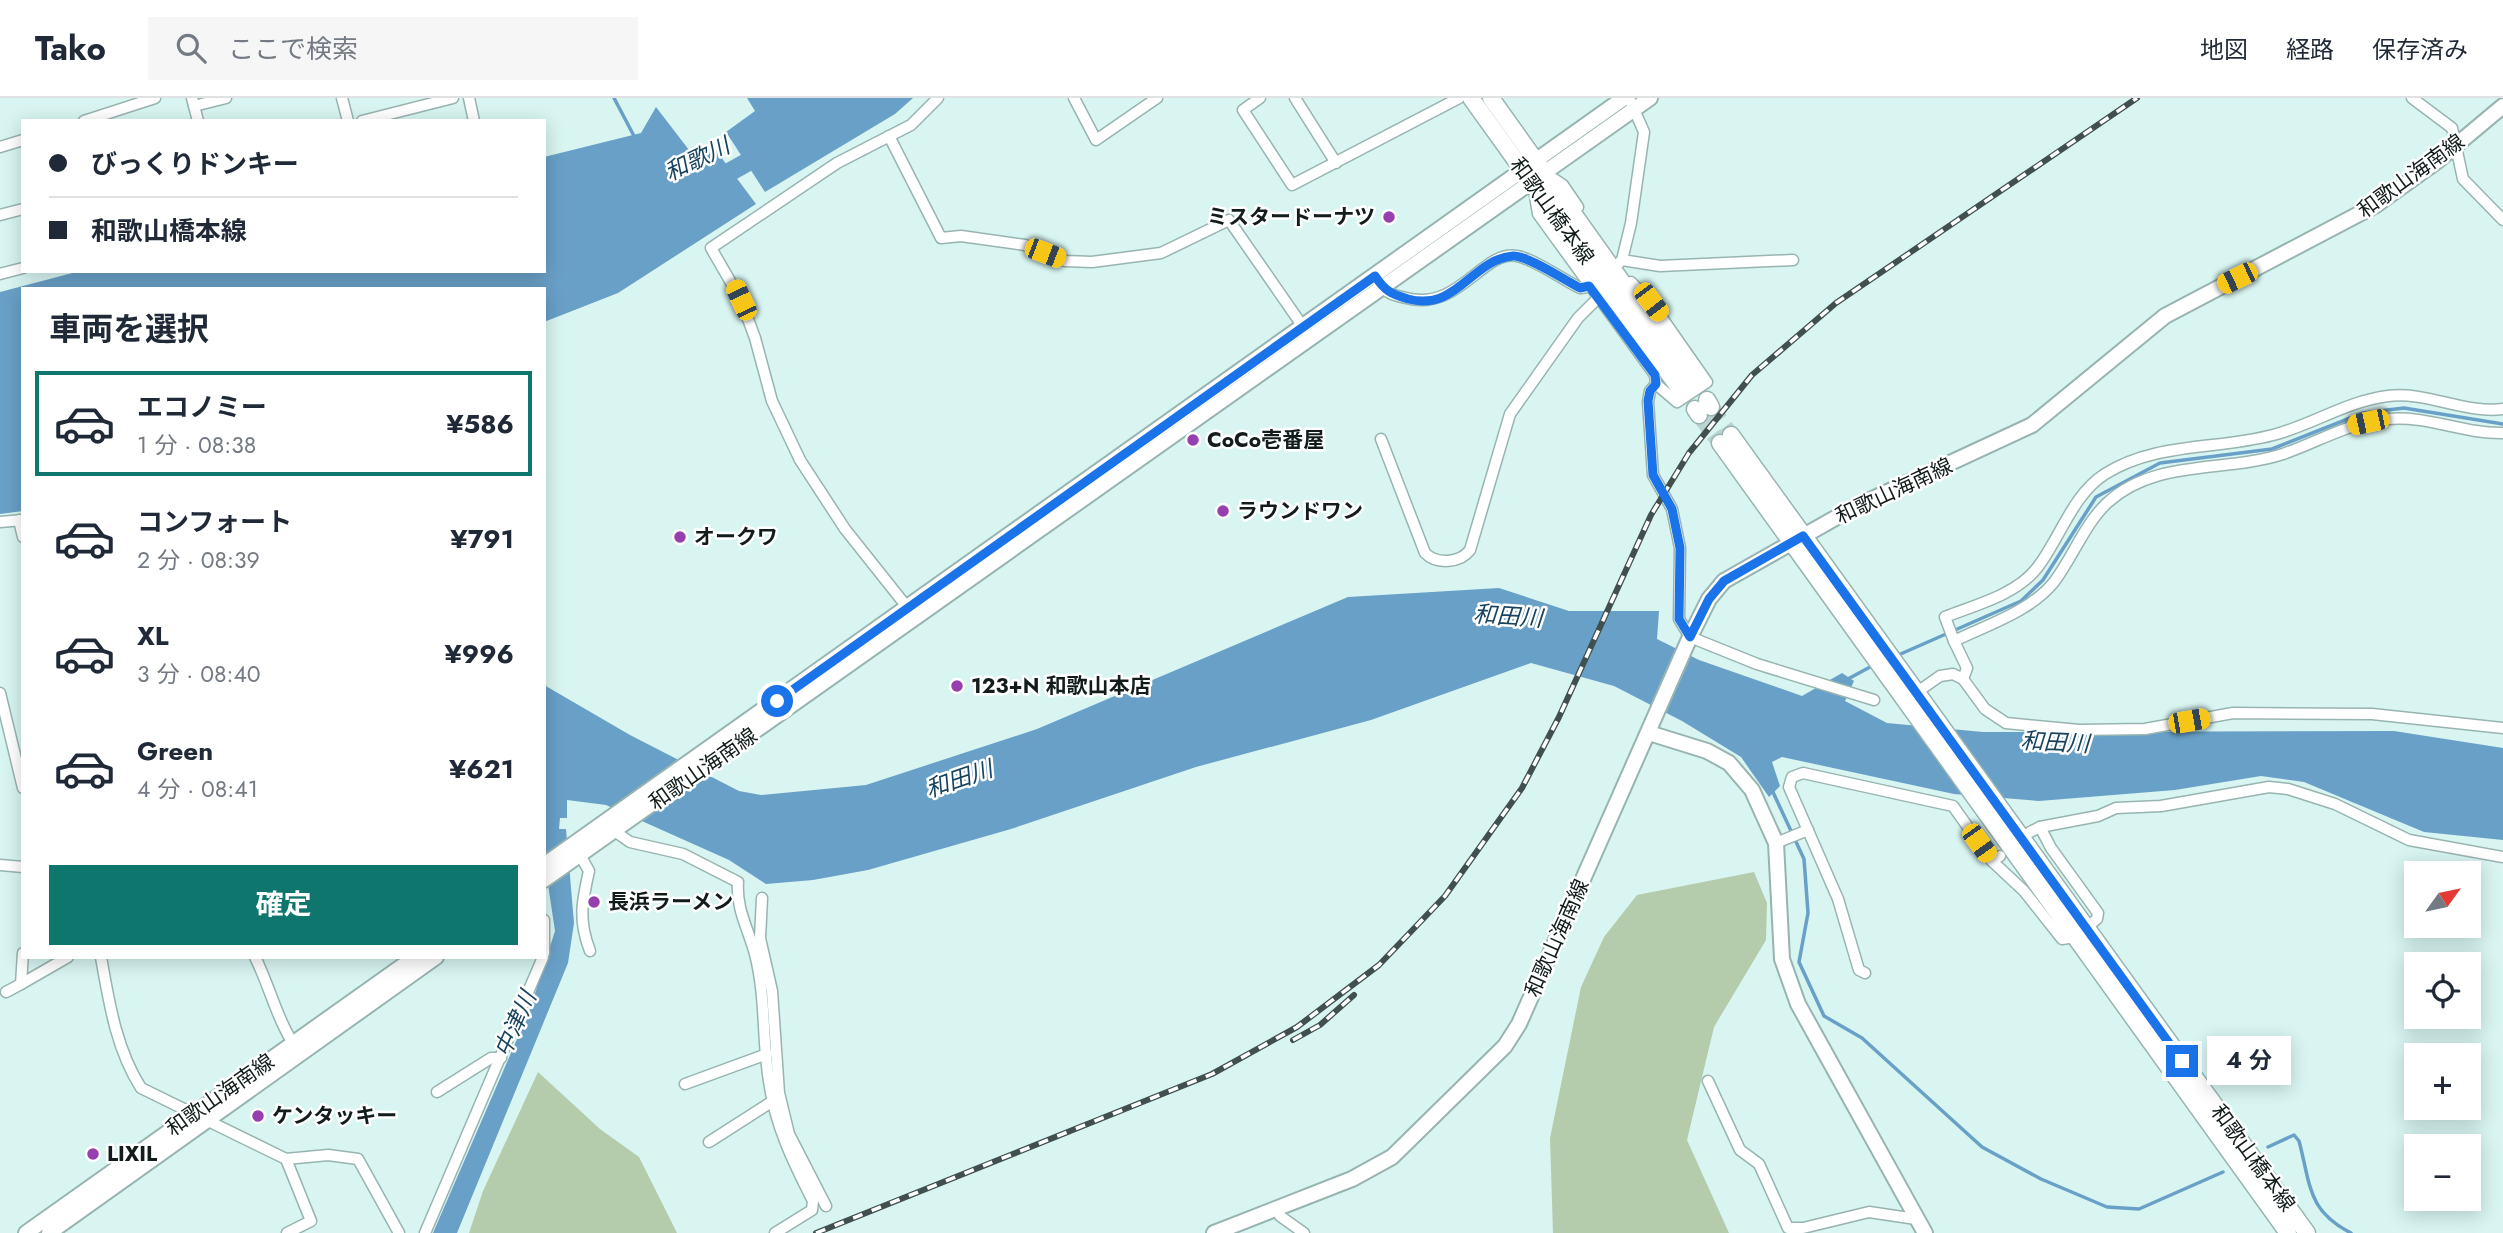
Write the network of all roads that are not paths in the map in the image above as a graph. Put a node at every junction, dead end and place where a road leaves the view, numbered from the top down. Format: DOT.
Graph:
graph roads {
  1 [pos="155,98"];
  2 [pos="226,98"];
  3 [pos="342,98"];
  4 [pos="453,98"];
  5 [pos="469,98"];
  6 [pos="938,98"];
  7 [pos="1074,98"];
  8 [pos="1157,98"];
  9 [pos="1260,98"];
  10 [pos="1295,98"];
  11 [pos="1459,98"];
  12 [pos="1471,98"];
  13 [pos="1491,98"];
  14 [pos="1650,98"];
  15 [pos="2412,98"];
  16 [pos="1629,101"];
  17 [pos="193,102"];
  18 [pos="2503,106"];
  19 [pos="90,119"];
  20 [pos="197,119"];
  21 [pos="347,119"];
  22 [pos="370,119"];
  23 [pos="474,119"];
  24 [pos="889,136"];
  25 [pos="21,141"];
  26 [pos="2456,144"];
  27 [pos="0,147"];
  28 [pos="1336,163"];
  29 [pos="1533,171"];
  30 [pos="21,210"];
  31 [pos="0,215"];
  32 [pos="2503,220"];
  33 [pos="1793,260"];
  34 [pos="1620,262"];
  35 [pos="21,269"];
  36 [pos="0,274"];
  37 [pos="1379,282"];
  38 [pos="1589,286"];
  39 [pos="1597,299"];
  40 [pos="1307,332"];
  41 [pos="1656,384"];
  42 [pos="1688,387"];
  43 [pos="2503,409"];
  44 [pos="2503,433"];
  45 [pos="1381,439"];
  46 [pos="1725,439"];
  47 [pos="21,520"];
  48 [pos="0,523"];
  49 [pos="1797,539"];
  50 [pos="911,613"];
  51 [pos="1689,640"];
  52 [pos="1954,641"];
  53 [pos="1963,679"];
  54 [pos="0,693"];
  55 [pos="1909,699"];
  56 [pos="1874,700"];
  57 [pos="2503,728"];
  58 [pos="1649,733"];
  59 [pos="21,780"];
  60 [pos="614,825"];
  61 [pos="2040,827"];
  62 [pos="1804,831"];
  63 [pos="2029,832"];
  64 [pos="1781,840"];
  65 [pos="578,851"];
  66 [pos="2503,857"];
  67 [pos="546,864"];
  68 [pos="0,865"];
  69 [pos="21,867"];
  70 [pos="546,879"];
  71 [pos="762,898"];
  72 [pos="2080,932"];
  73 [pos="590,951"];
  74 [pos="23,959"];
  75 [pos="65,959"];
  76 [pos="101,959"];
  77 [pos="255,959"];
  78 [pos="412,959"];
  79 [pos="433,959"];
  80 [pos="541,959"];
  81 [pos="1865,974"];
  82 [pos="21,984"];
  83 [pos="6,992"];
  84 [pos="296,1049"];
  85 [pos="767,1054"];
  86 [pos="501,1058"];
  87 [pos="1708,1081"];
  88 [pos="685,1084"];
  89 [pos="437,1091"];
  90 [pos="773,1101"];
  91 [pos="200,1117"];
  92 [pos="709,1142"];
  93 [pos="286,1159"];
  94 [pos="826,1206"];
  95 [pos="1277,1208"];
  96 [pos="1916,1220"];
  97 [pos="26,1233"];
  98 [pos="49,1233"];
  99 [pos="287,1233"];
  100 [pos="399,1233"];
  101 [pos="425,1233"];
  102 [pos="775,1233"];
  103 [pos="1214,1233"];
  104 [pos="1304,1233"];
  105 [pos="1925,1233"];
  106 [pos="2288,1233"];
  107 [pos="2307,1233"];
  1 -- 19 [label="street"];
  2 -- 17 [label="street"];
  3 -- 21 [label="street"];
  4 -- 22 [label="street"];
  5 -- 23 [label="street"];
  6 -- 24 [label="street"];
  7 -- 8 [label="street"];
  9 -- 28 [label="street"];
  10 -- 28 [label="street"];
  11 -- 28 [label="street"];
  12 -- 29 [label="main road, 和歌山橋本線"];
  13 -- 29 [label="main road, 和歌山橋本線"];
  14 -- 16 [label="main road, 和歌山海南線"];
  15 -- 26 [label="street"];
  16 -- 29 [label="main road, 和歌山海南線"];
  16 -- 34 [label="street"];
  17 -- 20 [label="street"];
  18 -- 26 [label="main road, 和歌山海南線"];
  24 -- 40 [label="street"];
  24 -- 50 [label="street"];
  25 -- 27 [label="street"];
  26 -- 32 [label="street"];
  26 -- 49 [label="main road, 和歌山海南線"];
  29 -- 34 [label="street"];
  29 -- 37 [label="main road, 和歌山海南線"];
  29 -- 38 [label="street"];
  29 -- 42 [label="main road, 和歌山橋本線"];
  30 -- 31 [label="street"];
  33 -- 34 [label="street"];
  34 -- 41 [label="street"];
  35 -- 36 [label="street"];
  37 -- 38 [label="street"];
  37 -- 40 [label="main road, 和歌山海南線"];
  38 -- 39 [label="street"];
  39 -- 41 [label="street"];
  39 -- 45 [label="street"];
  40 -- 50 [label="main road, 和歌山海南線"];
  41 -- 51 [label="street"];
  43 -- 52 [label="street"];
  44 -- 52 [label="street"];
  46 -- 49 [label="main road, 和歌山橋本線"];
  47 -- 48 [label="street"];
  49 -- 51 [label="main road, 和歌山海南線"];
  49 -- 55 [label="main road, 和歌山橋本線"];
  50 -- 60 [label="main road, 和歌山海南線"];
  51 -- 56 [label="street"];
  51 -- 58 [label="main road, 和歌山海南線"];
  52 -- 53 [label="street"];
  53 -- 55 [label="street"];
  53 -- 57 [label="street"];
  54 -- 59 [label="street"];
  55 -- 72 [label="main road, 和歌山橋本線"];
  55 -- 72 [label="main road, 和歌山橋本線"];
  58 -- 64 [label="main road"];
  58 -- 95 [label="main road, 和歌山海南線"];
  60 -- 65 [label="main road, 和歌山海南線"];
  60 -- 85 [label="street"];
  61 -- 63 [label="street"];
  61 -- 66 [label="street"];
  61 -- 72 [label="street"];
  62 -- 64 [label="street"];
  62 -- 72 [label="street"];
  62 -- 81 [label="street"];
  64 -- 96 [label="main road"];
  65 -- 67 [label="main road, 和歌山海南線"];
  65 -- 70 [label="main road, 和歌山海南線"];
  65 -- 73 [label="street"];
  68 -- 69 [label="street"];
  71 -- 94 [label="street"];
  72 -- 106 [label="main road, 和歌山橋本線"];
  72 -- 107 [label="main road, 和歌山橋本線"];
  74 -- 82 [label="street"];
  75 -- 82 [label="street"];
  76 -- 91 [label="street"];
  77 -- 84 [label="street"];
  78 -- 84 [label="main road, 和歌山海南線"];
  79 -- 84 [label="main road, 和歌山海南線"];
  80 -- 86 [label="street"];
  82 -- 83 [label="street"];
  84 -- 91 [label="main road, 和歌山海南線"];
  85 -- 88 [label="street"];
  85 -- 90 [label="street"];
  86 -- 89 [label="street"];
  86 -- 101 [label="street"];
  87 -- 96 [label="street"];
  90 -- 92 [label="street"];
  90 -- 102 [label="street"];
  91 -- 93 [label="street"];
  91 -- 97 [label="main road, 和歌山海南線"];
  91 -- 98 [label="main road, 和歌山海南線"];
  93 -- 99 [label="street"];
  93 -- 100 [label="street"];
  95 -- 103 [label="main road, 和歌山海南線"];
  95 -- 104 [label="street"];
  96 -- 105 [label="main road"];
}
